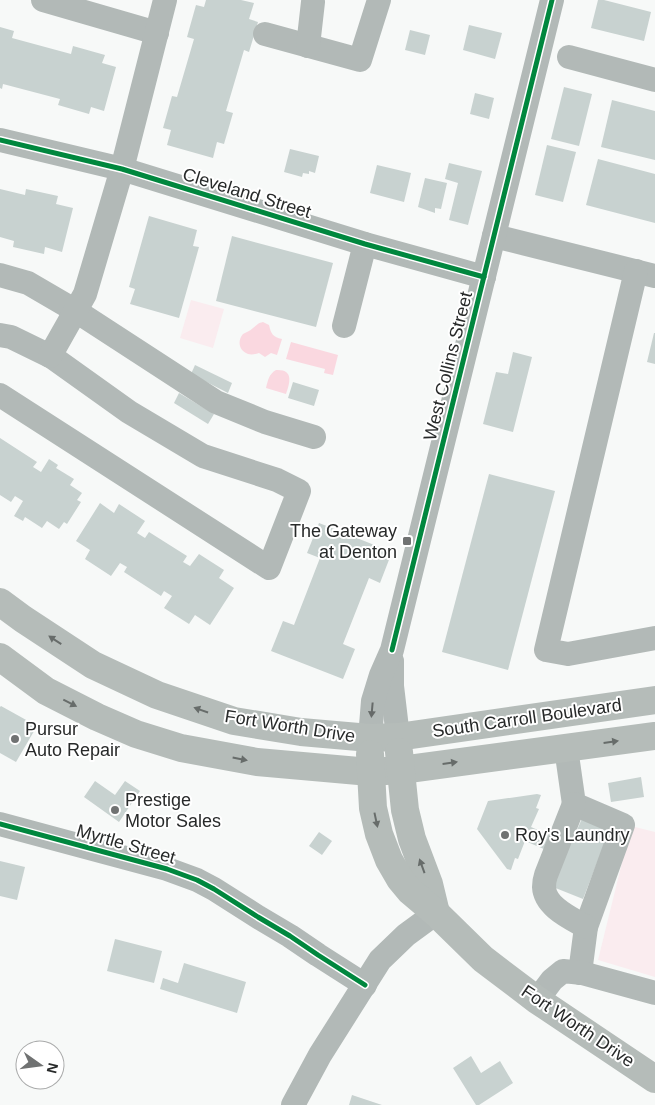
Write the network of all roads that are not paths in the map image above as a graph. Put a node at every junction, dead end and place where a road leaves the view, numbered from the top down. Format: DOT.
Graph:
graph roads {
  1 [pos="44,0"];
  2 [pos="165,0"];
  3 [pos="379,0"];
  4 [pos="552,0"];
  5 [pos="312,1"];
  6 [pos="157,33"];
  7 [pos="265,34"];
  8 [pos="308,46"];
  9 [pos="569,57"];
  10 [pos="655,80"];
  11 [pos="0,140"];
  12 [pos="122,169"];
  13 [pos="494,236"];
  14 [pos="365,244"];
  15 [pos="645,273"];
  16 [pos="0,275"];
  17 [pos="484,276"];
  18 [pos="76,311"];
  19 [pos="344,326"];
  20 [pos="0,335"];
  21 [pos="50,356"];
  22 [pos="0,395"];
  23 [pos="314,436"];
  24 [pos="0,602"];
  25 [pos="655,638"];
  26 [pos="392,650"];
  27 [pos="0,657"];
  28 [pos="655,700"];
  29 [pos="655,736"];
  30 [pos="398,737"];
  31 [pos="370,738"];
  32 [pos="566,748"];
  33 [pos="401,770"];
  34 [pos="370,772"];
  35 [pos="574,804"];
  36 [pos="0,824"];
  37 [pos="436,913"];
  38 [pos="586,927"];
  39 [pos="580,973"];
  40 [pos="365,985"];
  41 [pos="655,993"];
  42 [pos="537,1000"];
  43 [pos="655,1079"];
  44 [pos="293,1105"];
  1 -- 6 [label="street"];
  2 -- 6 [label="street"];
  3 -- 8 [label="street"];
  4 -- 13 [label="street, West Collins Street"];
  5 -- 8 [label="street"];
  6 -- 12 [label="street"];
  7 -- 8 [label="street"];
  9 -- 10 [label="street"];
  11 -- 12 [label="street, Cleveland Street"];
  12 -- 14 [label="street, Cleveland Street"];
  12 -- 18 [label="street"];
  13 -- 15 [label="street"];
  13 -- 17 [label="street, West Collins Street"];
  14 -- 17 [label="street, Cleveland Street"];
  14 -- 19 [label="street"];
  15 -- 25 [label="street"];
  16 -- 18 [label="street"];
  17 -- 26 [label="street, West Collins Street"];
  18 -- 21 [label="street"];
  18 -- 23 [label="street"];
  20 -- 21 [label="street"];
  21 -- 22 [label="street"];
  31 -- 24 [label="main road, Fort Worth Drive, one-way"];
  26 -- 30 [label="street, West Collins Street"];
  26 -- 31 [label="street, West Collins Street, one-way"];
  27 -- 34 [label="main road, Fort Worth Drive, one-way"];
  28 -- 30 [label="main road, South Carroll Boulevard"];
  32 -- 29 [label="main road, South Carroll Boulevard, one-way"];
  30 -- 31 [label="main road, Fort Worth Drive"];
  30 -- 33 [label="main road"];
  31 -- 34 [label="main road, Fort Worth Drive"];
  33 -- 32 [label="main road, South Carroll Boulevard, one-way"];
  32 -- 35 [label="street"];
  33 -- 34 [label="main road, Fort Worth Drive"];
  37 -- 33 [label="main road, one-way"];
  34 -- 37 [label="main road, Fort Worth Drive, one-way"];
  35 -- 38 [label="street"];
  35 -- 38 [label="street"];
  36 -- 40 [label="street, Myrtle Street"];
  37 -- 40 [label="street"];
  37 -- 42 [label="main road, Fort Worth Drive"];
  38 -- 39 [label="street"];
  39 -- 41 [label="street"];
  39 -- 42 [label="street"];
  40 -- 44 [label="street"];
  42 -- 43 [label="main road, Fort Worth Drive"];
}
